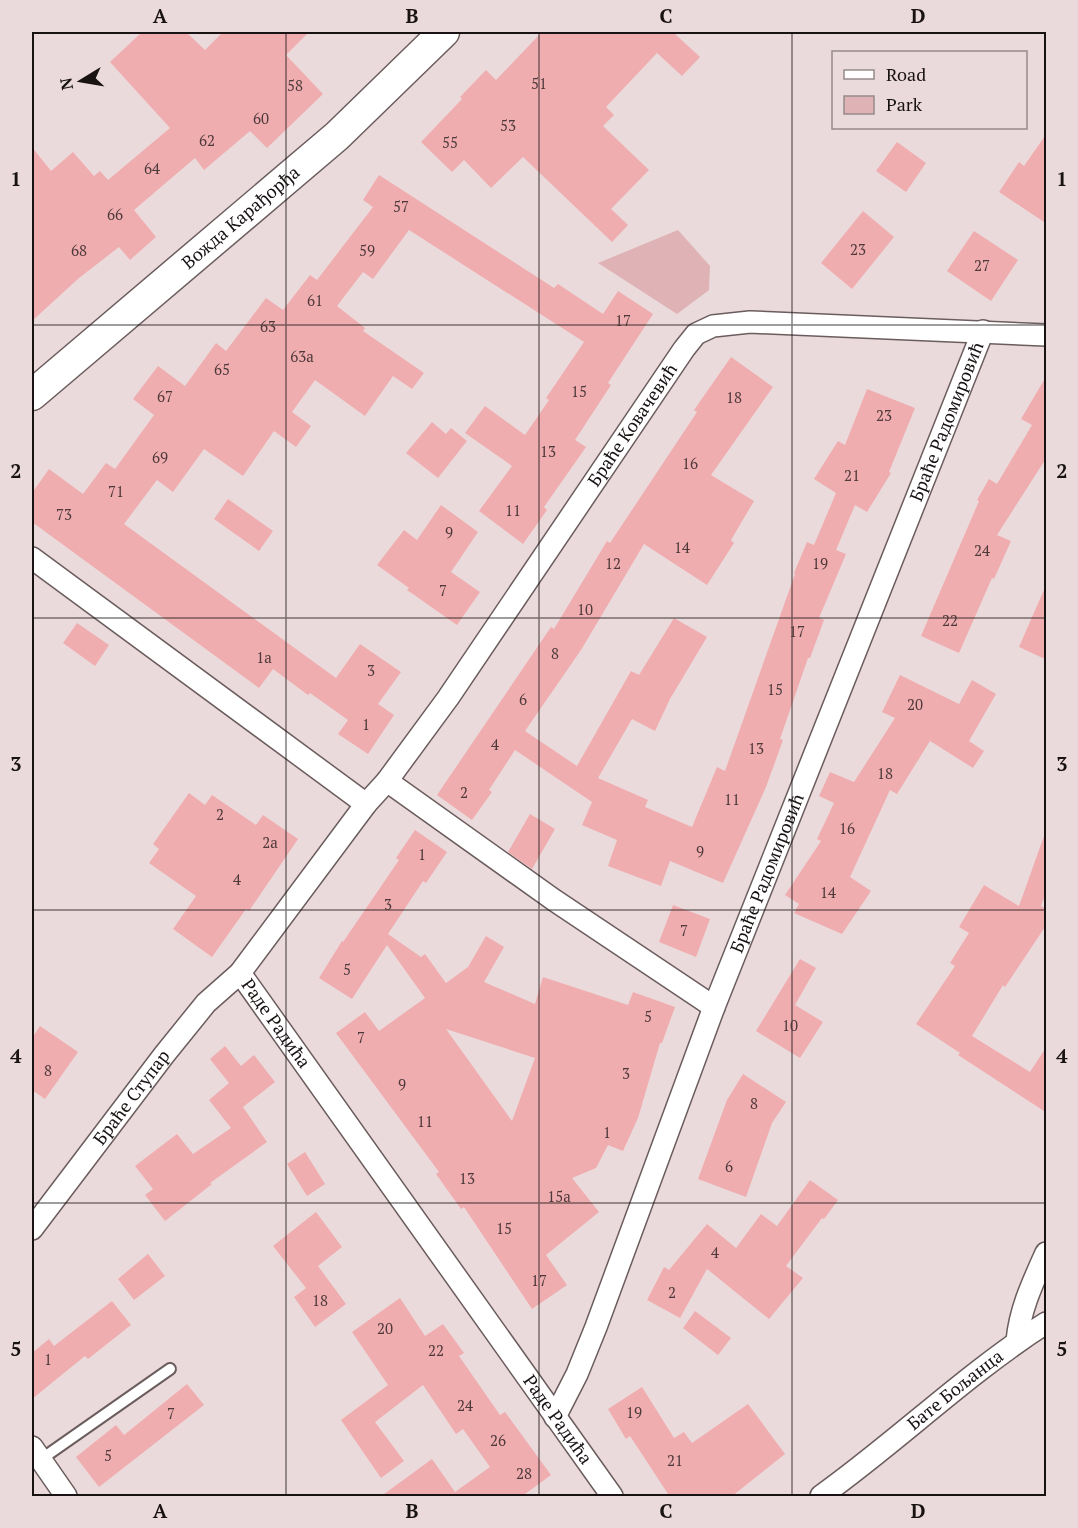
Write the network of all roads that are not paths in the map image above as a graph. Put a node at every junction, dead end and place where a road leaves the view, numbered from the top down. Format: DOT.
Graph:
graph roads {
  1 [pos="444,32"];
  2 [pos="983,331"];
  3 [pos="1047,335"];
  4 [pos="32,395"];
  5 [pos="32,558"];
  6 [pos="387,781"];
  7 [pos="366,804"];
  8 [pos="240,973"];
  9 [pos="714,1007"];
  10 [pos="32,1229"];
  11 [pos="1047,1253"];
  12 [pos="1047,1323"];
  13 [pos="1017,1341"];
  14 [pos="170,1369"];
  15 [pos="555,1417"];
  16 [pos="36,1454"];
  17 [pos="66,1497"];
  18 [pos="612,1497"];
  19 [pos="821,1497"];
  1 -- 4 [label="main road, Вожда Карађорђа"];
  2 -- 3 [label="street, Браће Ковачевић"];
  2 -- 6 [label="street, Браће Ковачевић"];
  2 -- 9 [label="street, Браће Радомировић"];
  5 -- 7 [label="street"];
  6 -- 7 [label="street, Браће Ковачевић"];
  6 -- 9 [label="street"];
  7 -- 8 [label="street, Раде Радића"];
  8 -- 10 [label="street, Браће Ступар"];
  8 -- 15 [label="street, Раде Радића"];
  9 -- 15 [label="street, Браће Радомировић"];
  11 -- 13 [label="street, Бате Бољанца"];
  12 -- 13 [label="street"];
  13 -- 19 [label="street, Бате Бољанца"];
  14 -- 16 [label="lane"];
  15 -- 18 [label="street, Раде Радића"];
  16 -- 17 [label="street"];
}
